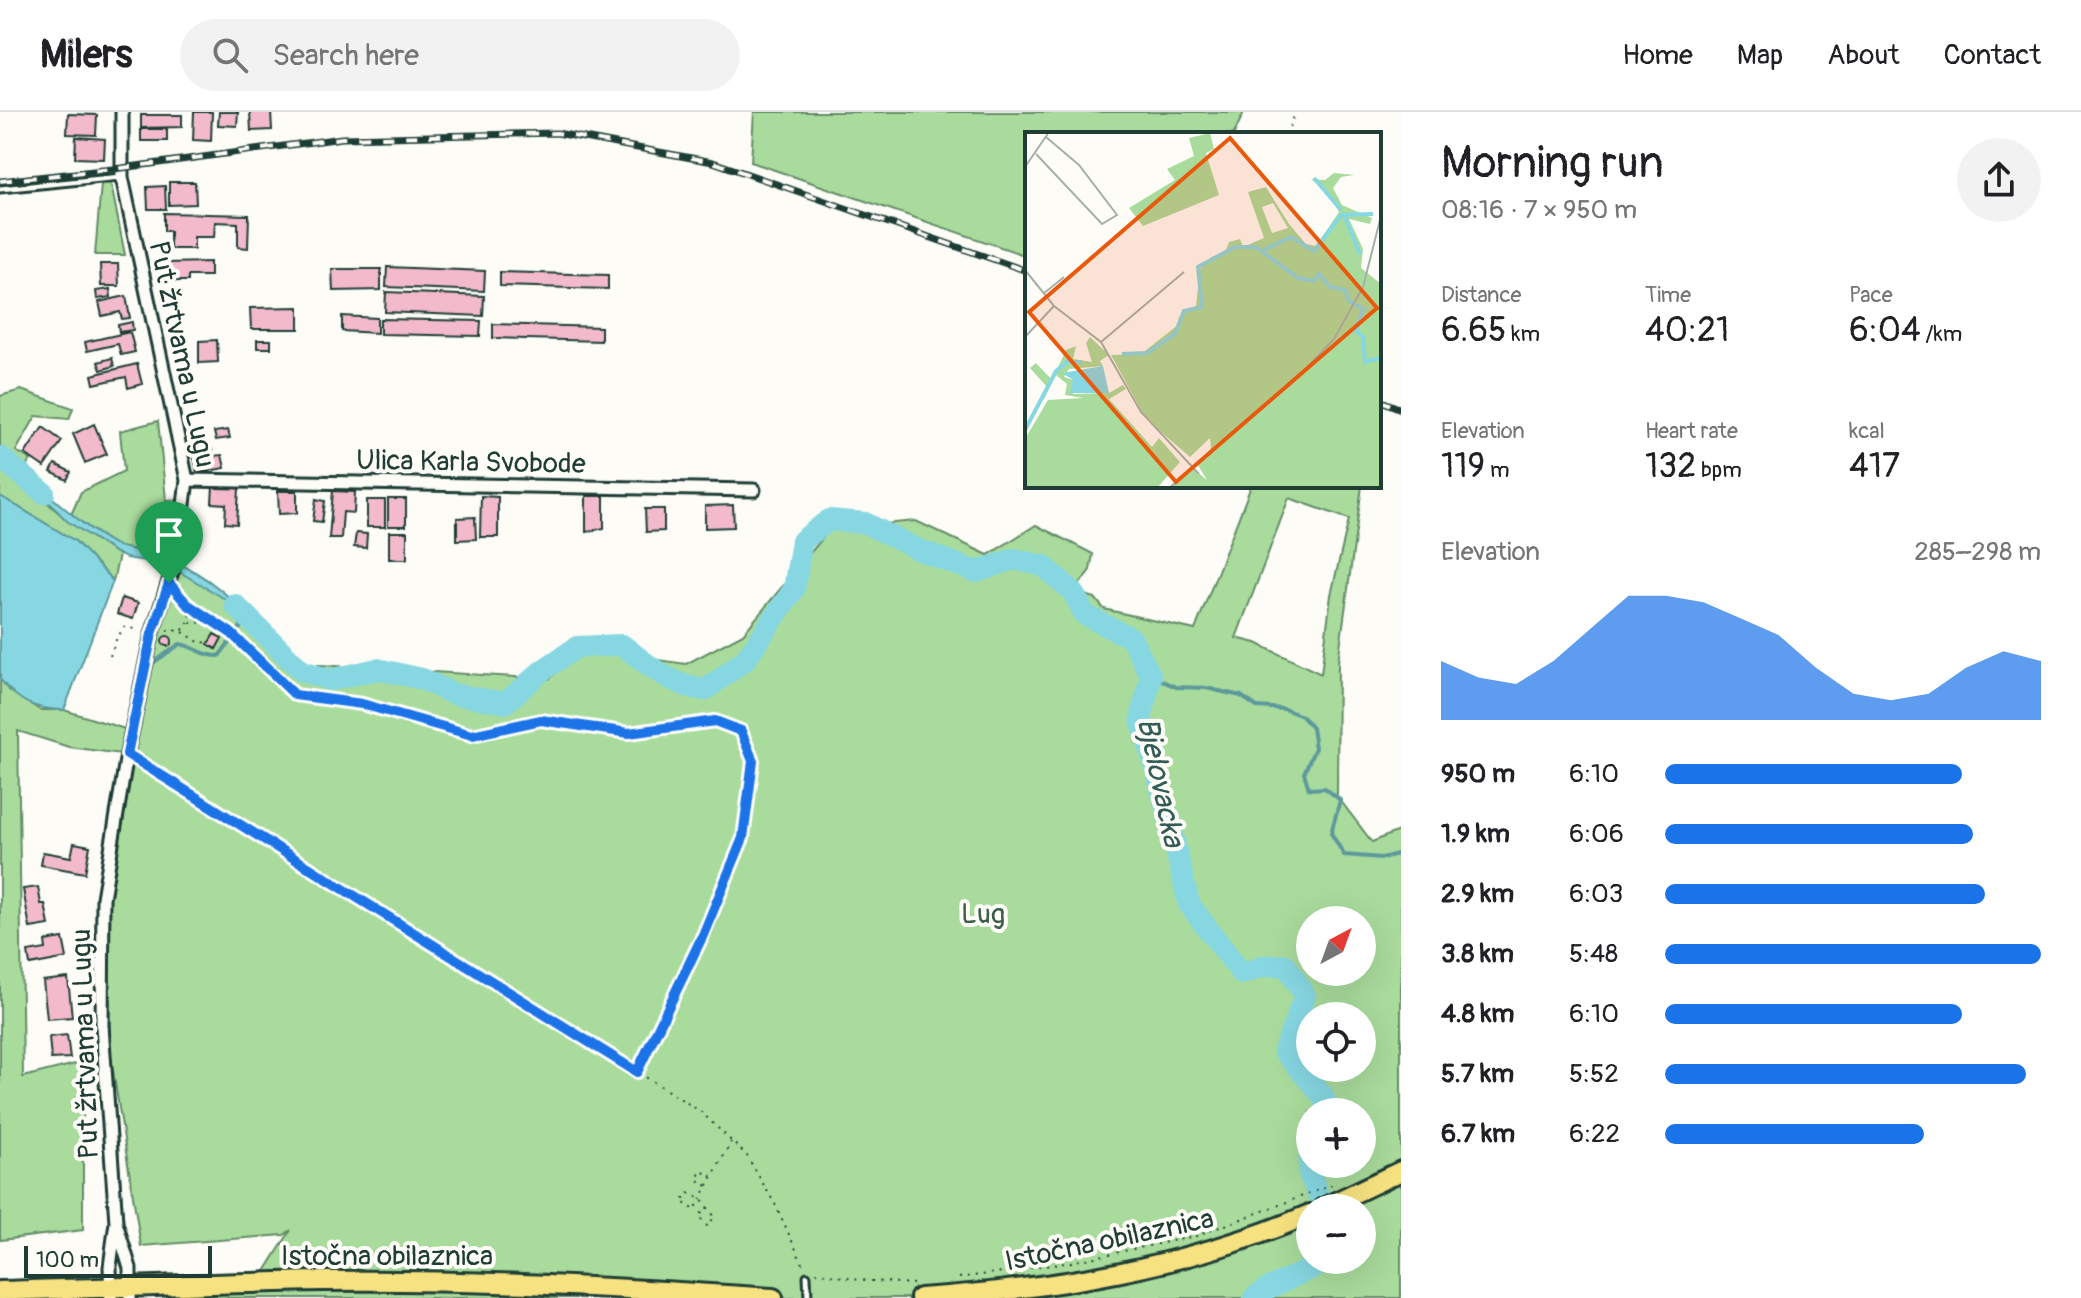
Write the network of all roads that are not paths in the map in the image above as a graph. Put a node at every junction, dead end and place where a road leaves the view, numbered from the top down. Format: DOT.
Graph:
graph roads {
  1 [pos="122,112"];
  2 [pos="122,177"];
  3 [pos="0,189"];
  4 [pos="187,480"];
  5 [pos="754,490"];
  6 [pos="1401,1171"];
  7 [pos="1354,1194"];
  8 [pos="1296,1219"];
  9 [pos="116,1222"];
  10 [pos="807,1276"];
  11 [pos="0,1291"];
  12 [pos="918,1291"];
  13 [pos="110,1293"];
  14 [pos="130,1293"];
  15 [pos="773,1298"];
  16 [pos="808,1298"];
  1 -- 2 [label="street, Put žrtvama u Lugu"];
  2 -- 3 [label="lane"];
  2 -- 4 [label="street, Put žrtvama u Lugu"];
  4 -- 5 [label="street, Ulica Karla Svobode"];
  4 -- 9 [label="street, Put žrtvama u Lugu"];
  6 -- 7 [label="main road, Istočna obilaznica"];
  8 -- 12 [label="main road, Istočna obilaznica"];
  9 -- 13 [label="street, Put žrtvama u Lugu"];
  9 -- 14 [label="street, Put žrtvama u Lugu"];
  10 -- 16 [label="lane"];
  11 -- 13 [label="main road, Istočna obilaznica"];
  13 -- 14 [label="main road, Istočna obilaznica"];
  14 -- 15 [label="main road, Istočna obilaznica"];
}
